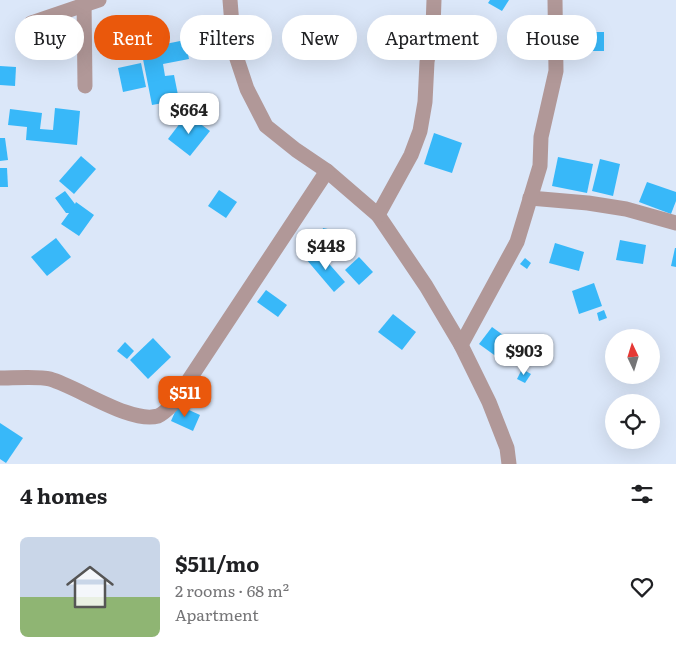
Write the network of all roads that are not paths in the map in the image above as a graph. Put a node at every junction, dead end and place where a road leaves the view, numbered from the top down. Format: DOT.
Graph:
graph roads {
  1 [pos="230,0"];
  2 [pos="434,0"];
  3 [pos="555,0"];
  4 [pos="89,2"];
  5 [pos="53,15"];
  6 [pos="85,86"];
  7 [pos="327,171"];
  8 [pos="530,198"];
  9 [pos="378,215"];
  10 [pos="676,224"];
  11 [pos="461,346"];
  12 [pos="0,378"];
  13 [pos="509,464"];
  1 -- 7 [label="street"];
  2 -- 9 [label="street"];
  3 -- 8 [label="street"];
  4 -- 5 [label="street"];
  4 -- 6 [label="street"];
  7 -- 9 [label="street"];
  7 -- 12 [label="street"];
  8 -- 10 [label="street"];
  8 -- 11 [label="street"];
  9 -- 11 [label="street"];
  11 -- 13 [label="street"];
}
